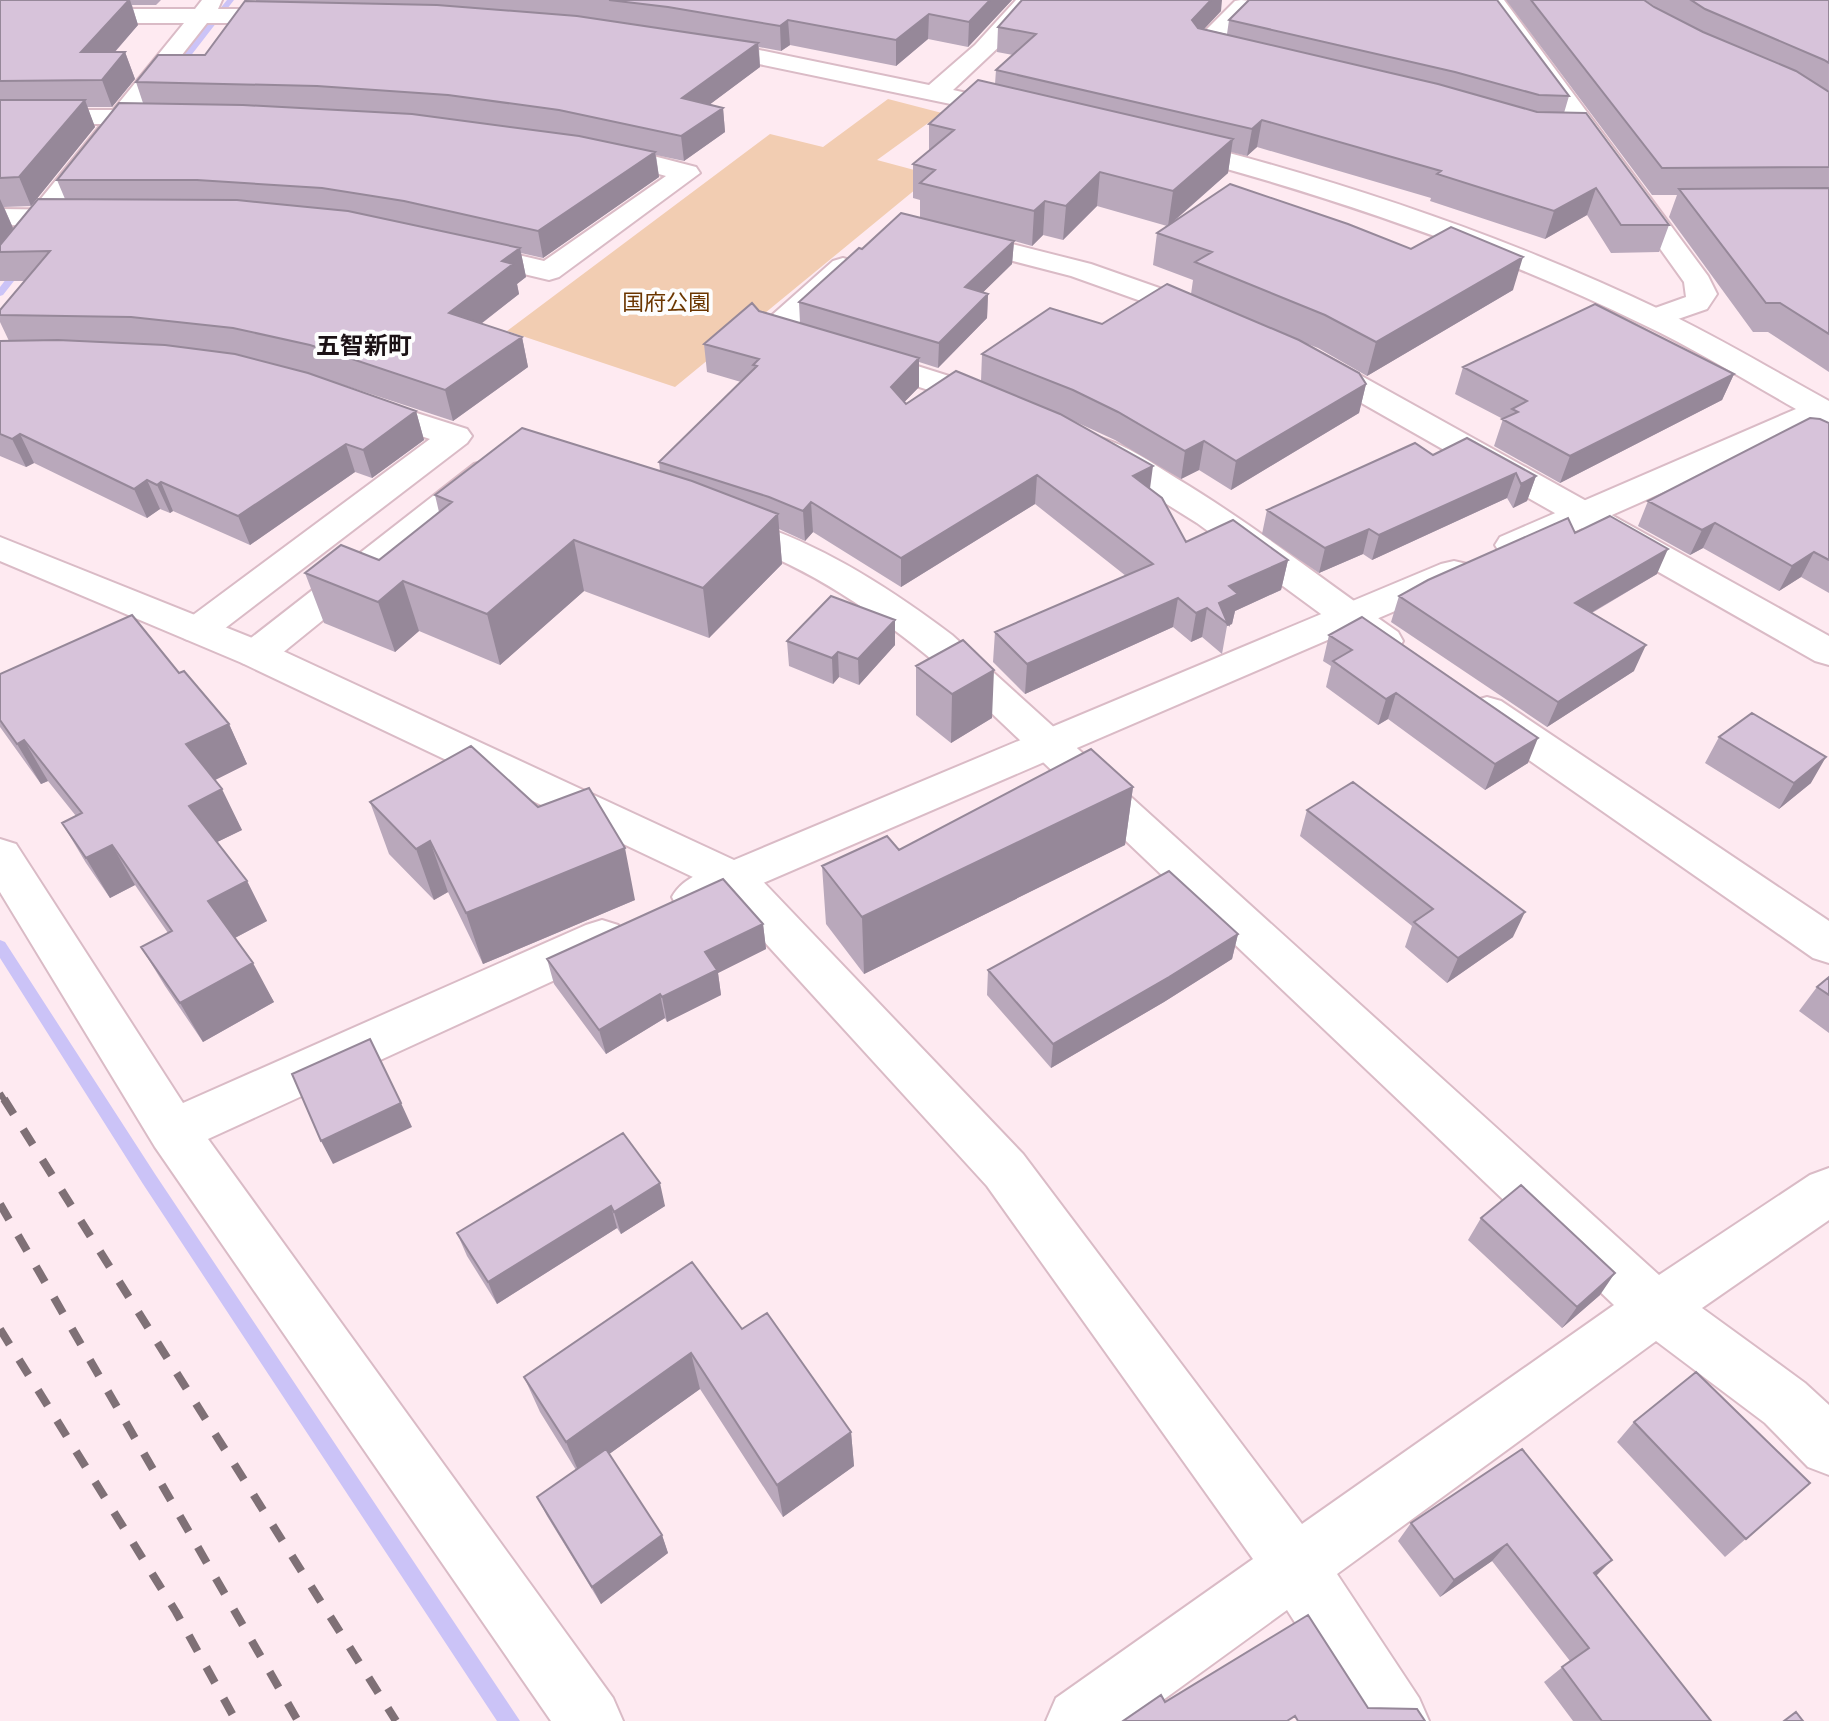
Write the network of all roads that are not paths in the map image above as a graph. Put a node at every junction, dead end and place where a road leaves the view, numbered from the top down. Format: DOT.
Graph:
graph roads {
  1 [pos="1027,0"];
  2 [pos="1214,0"];
  3 [pos="1495,3"];
  4 [pos="1243,6"];
  5 [pos="1467,6"];
  6 [pos="1270,7"];
  7 [pos="207,8"];
  8 [pos="0,16"];
  9 [pos="312,16"];
  10 [pos="679,42"];
  11 [pos="1266,59"];
  12 [pos="934,93"];
  13 [pos="1037,116"];
  14 [pos="0,117"];
  15 [pos="118,117"];
  16 [pos="192,117"];
  17 [pos="1558,128"];
  18 [pos="1585,129"];
  19 [pos="1154,142"];
  20 [pos="580,146"];
  21 [pos="1675,205"];
  22 [pos="1644,206"];
  23 [pos="0,217"];
  24 [pos="43,218"];
  25 [pos="101,218"];
  26 [pos="921,229"];
  27 [pos="448,248"];
  28 [pos="860,252"];
  29 [pos="0,268"];
  30 [pos="1655,318"];
  31 [pos="1240,329"];
  32 [pos="1279,347"];
  33 [pos="327,394"];
  34 [pos="1826,412"];
  35 [pos="1029,415"];
  36 [pos="1067,431"];
  37 [pos="521,459"];
  38 [pos="1583,513"];
  39 [pos="700,518"];
  40 [pos="0,548"];
  41 [pos="1351,618"];
  42 [pos="198,630"];
  43 [pos="1829,652"];
  44 [pos="256,654"];
  45 [pos="1415,662"];
  46 [pos="1454,688"];
  47 [pos="1049,745"];
  48 [pos="0,855"];
  49 [pos="733,879"];
  50 [pos="1829,945"];
  51 [pos="173,1131"];
  52 [pos="1829,1191"];
  53 [pos="1656,1308"];
  54 [pos="1829,1446"];
  55 [pos="1295,1566"];
  56 [pos="590,1721"];
  57 [pos="1079,1721"];
  58 [pos="1396,1721"];
  1 -- 12 [label="street"];
  2 -- 4 [label="street"];
  3 -- 5 [label="street"];
  3 -- 18 [label="street"];
  4 -- 6 [label="street"];
  4 -- 11 [label="street"];
  7 -- 8 [label="street"];
  7 -- 9 [label="street"];
  7 -- 15 [label="street"];
  10 -- 12 [label="street"];
  12 -- 13 [label="street"];
  14 -- 15 [label="street"];
  15 -- 16 [label="street"];
  15 -- 24 [label="street"];
  17 -- 18 [label="street"];
  18 -- 22 [label="street"];
  19 -- 30 [label="street"];
  20 -- 27 [label="street"];
  21 -- 22 [label="street"];
  22 -- 30 [label="street"];
  23 -- 24 [label="street"];
  24 -- 25 [label="street"];
  24 -- 29 [label="street"];
  26 -- 31 [label="street"];
  28 -- 35 [label="street"];
  30 -- 34 [label="street"];
  32 -- 38 [label="street"];
  33 -- 42 [label="street"];
  34 -- 38 [label="street"];
  36 -- 41 [label="street"];
  37 -- 44 [label="street"];
  38 -- 41 [label="street"];
  38 -- 43 [label="street"];
  39 -- 47 [label="street"];
  40 -- 42 [label="street"];
  41 -- 45 [label="street"];
  41 -- 47 [label="street"];
  42 -- 44 [label="street"];
  44 -- 49 [label="street"];
  46 -- 50 [label="street"];
  47 -- 49 [label="street"];
  47 -- 53 [label="street"];
  48 -- 51 [label="street"];
  49 -- 51 [label="street"];
  49 -- 55 [label="street"];
  51 -- 56 [label="street"];
  52 -- 53 [label="street"];
  53 -- 54 [label="street"];
  53 -- 55 [label="street"];
  55 -- 57 [label="street"];
  55 -- 58 [label="street"];
}
